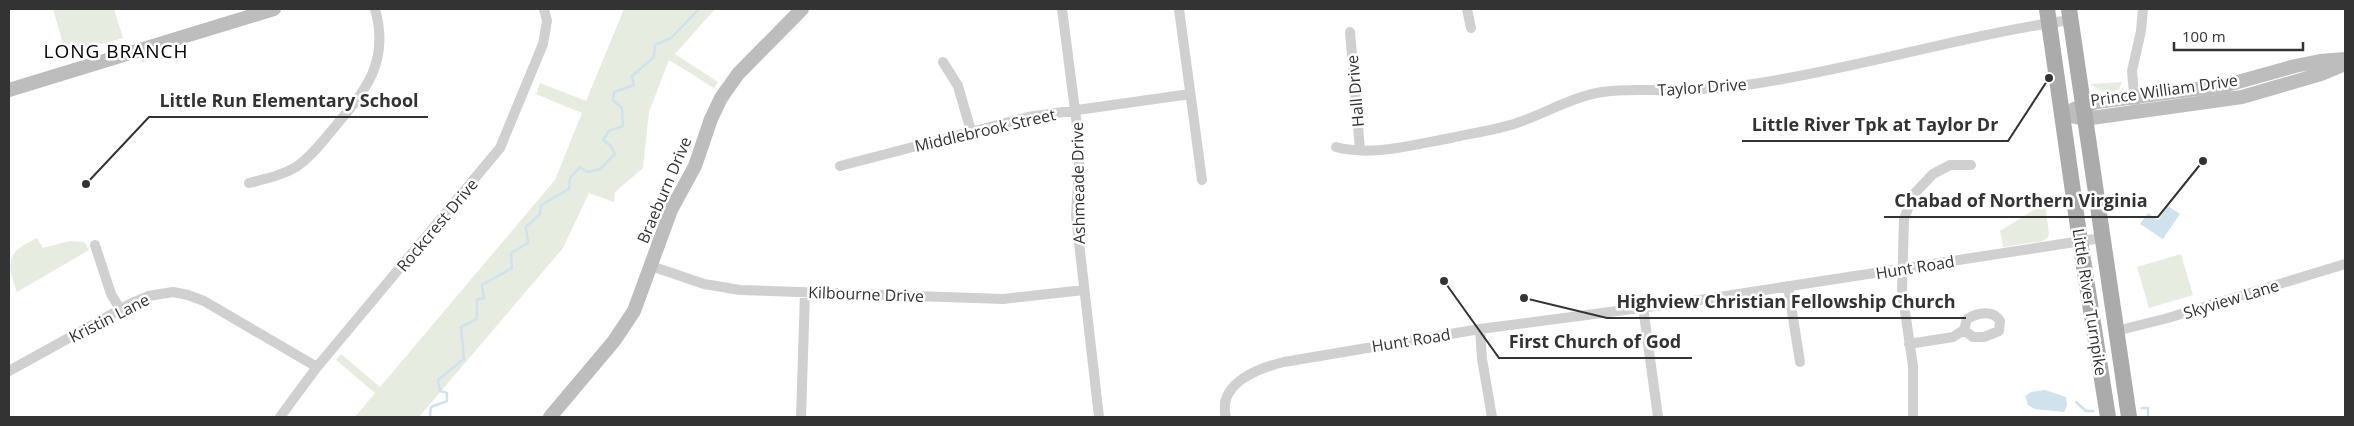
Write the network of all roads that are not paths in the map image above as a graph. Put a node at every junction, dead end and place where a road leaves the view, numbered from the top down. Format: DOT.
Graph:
graph roads {
  1 [pos="274,9"];
  2 [pos="375,9"];
  3 [pos="544,9"];
  4 [pos="802,9"];
  5 [pos="1062,9"];
  6 [pos="1179,9"];
  7 [pos="1467,9"];
  8 [pos="2143,9"];
  9 [pos="2070,14"];
  10 [pos="2048,16"];
  11 [pos="1471,28"];
  12 [pos="1350,32"];
  13 [pos="2345,58"];
  14 [pos="944,62"];
  15 [pos="2345,64"];
  16 [pos="9,90"];
  17 [pos="1190,94"];
  18 [pos="2134,98"];
  19 [pos="1076,109"];
  20 [pos="2083,112"];
  21 [pos="2136,112"];
  22 [pos="2063,114"];
  23 [pos="971,131"];
  24 [pos="1336,147"];
  25 [pos="1360,150"];
  26 [pos="1971,165"];
  27 [pos="840,166"];
  28 [pos="1202,180"];
  29 [pos="249,183"];
  30 [pos="2101,238"];
  31 [pos="2080,241"];
  32 [pos="95,245"];
  33 [pos="2345,264"];
  34 [pos="651,266"];
  35 [pos="1902,270"];
  36 [pos="1788,286"];
  37 [pos="1084,290"];
  38 [pos="805,293"];
  39 [pos="1643,307"];
  40 [pos="120,309"];
  41 [pos="1480,329"];
  42 [pos="1964,330"];
  43 [pos="2116,331"];
  44 [pos="1910,344"];
  45 [pos="1800,362"];
  46 [pos="317,367"];
  47 [pos="9,371"];
  48 [pos="280,417"];
  49 [pos="550,417"];
  50 [pos="801,417"];
  51 [pos="1100,417"];
  52 [pos="1226,417"];
  53 [pos="1492,417"];
  54 [pos="1658,417"];
  55 [pos="1913,417"];
  56 [pos="2108,417"];
  57 [pos="2129,417"];
  1 -- 16 [label="street"];
  2 -- 29 [label="street"];
  3 -- 46 [label="street, Rockcrest Drive"];
  4 -- 34 [label="street, Braeburn Drive"];
  5 -- 19 [label="street, Ashmeade Drive"];
  6 -- 17 [label="street"];
  7 -- 11 [label="street"];
  8 -- 18 [label="street"];
  9 -- 10 [label="street, Taylor Drive"];
  9 -- 20 [label="main road, Little River Turnpike"];
  10 -- 22 [label="main road, Little River Turnpike"];
  10 -- 25 [label="street, Taylor Drive"];
  12 -- 25 [label="street, Hall Drive"];
  13 -- 18 [label="street, Prince William Drive"];
  14 -- 23 [label="street"];
  15 -- 21 [label="street, Prince William Drive"];
  17 -- 19 [label="street, Middlebrook Street"];
  17 -- 28 [label="street"];
  18 -- 20 [label="street, Prince William Drive"];
  18 -- 21 [label="street"];
  19 -- 23 [label="street, Middlebrook Street"];
  19 -- 37 [label="street, Ashmeade Drive"];
  20 -- 21 [label="street, Prince William Drive"];
  20 -- 22 [label="street, Prince William Drive"];
  20 -- 30 [label="main road, Little River Turnpike"];
  22 -- 31 [label="main road, Little River Turnpike"];
  23 -- 27 [label="street, Middlebrook Street"];
  24 -- 25 [label="street, Taylor Drive"];
  26 -- 35 [label="street"];
  30 -- 31 [label="street, Hunt Road"];
  30 -- 43 [label="main road, Little River Turnpike"];
  31 -- 35 [label="street, Hunt Road"];
  31 -- 56 [label="main road, Little River Turnpike"];
  32 -- 40 [label="street"];
  33 -- 43 [label="street, Skyview Lane"];
  34 -- 38 [label="street, Kilbourne Drive"];
  34 -- 49 [label="street, Braeburn Drive"];
  35 -- 36 [label="street, Hunt Road"];
  35 -- 44 [label="street"];
  36 -- 39 [label="street, Hunt Road"];
  36 -- 45 [label="street"];
  37 -- 38 [label="street, Kilbourne Drive"];
  37 -- 51 [label="street, Ashmeade Drive"];
  38 -- 50 [label="street"];
  39 -- 41 [label="street, Hunt Road"];
  39 -- 54 [label="street"];
  40 -- 46 [label="street, Kristin Lane"];
  40 -- 47 [label="street, Kristin Lane"];
  41 -- 52 [label="street, Hunt Road"];
  41 -- 53 [label="street"];
  42 -- 44 [label="street"];
  43 -- 57 [label="main road, Little River Turnpike"];
  44 -- 55 [label="street"];
  46 -- 48 [label="street, Rockcrest Drive"];
}
